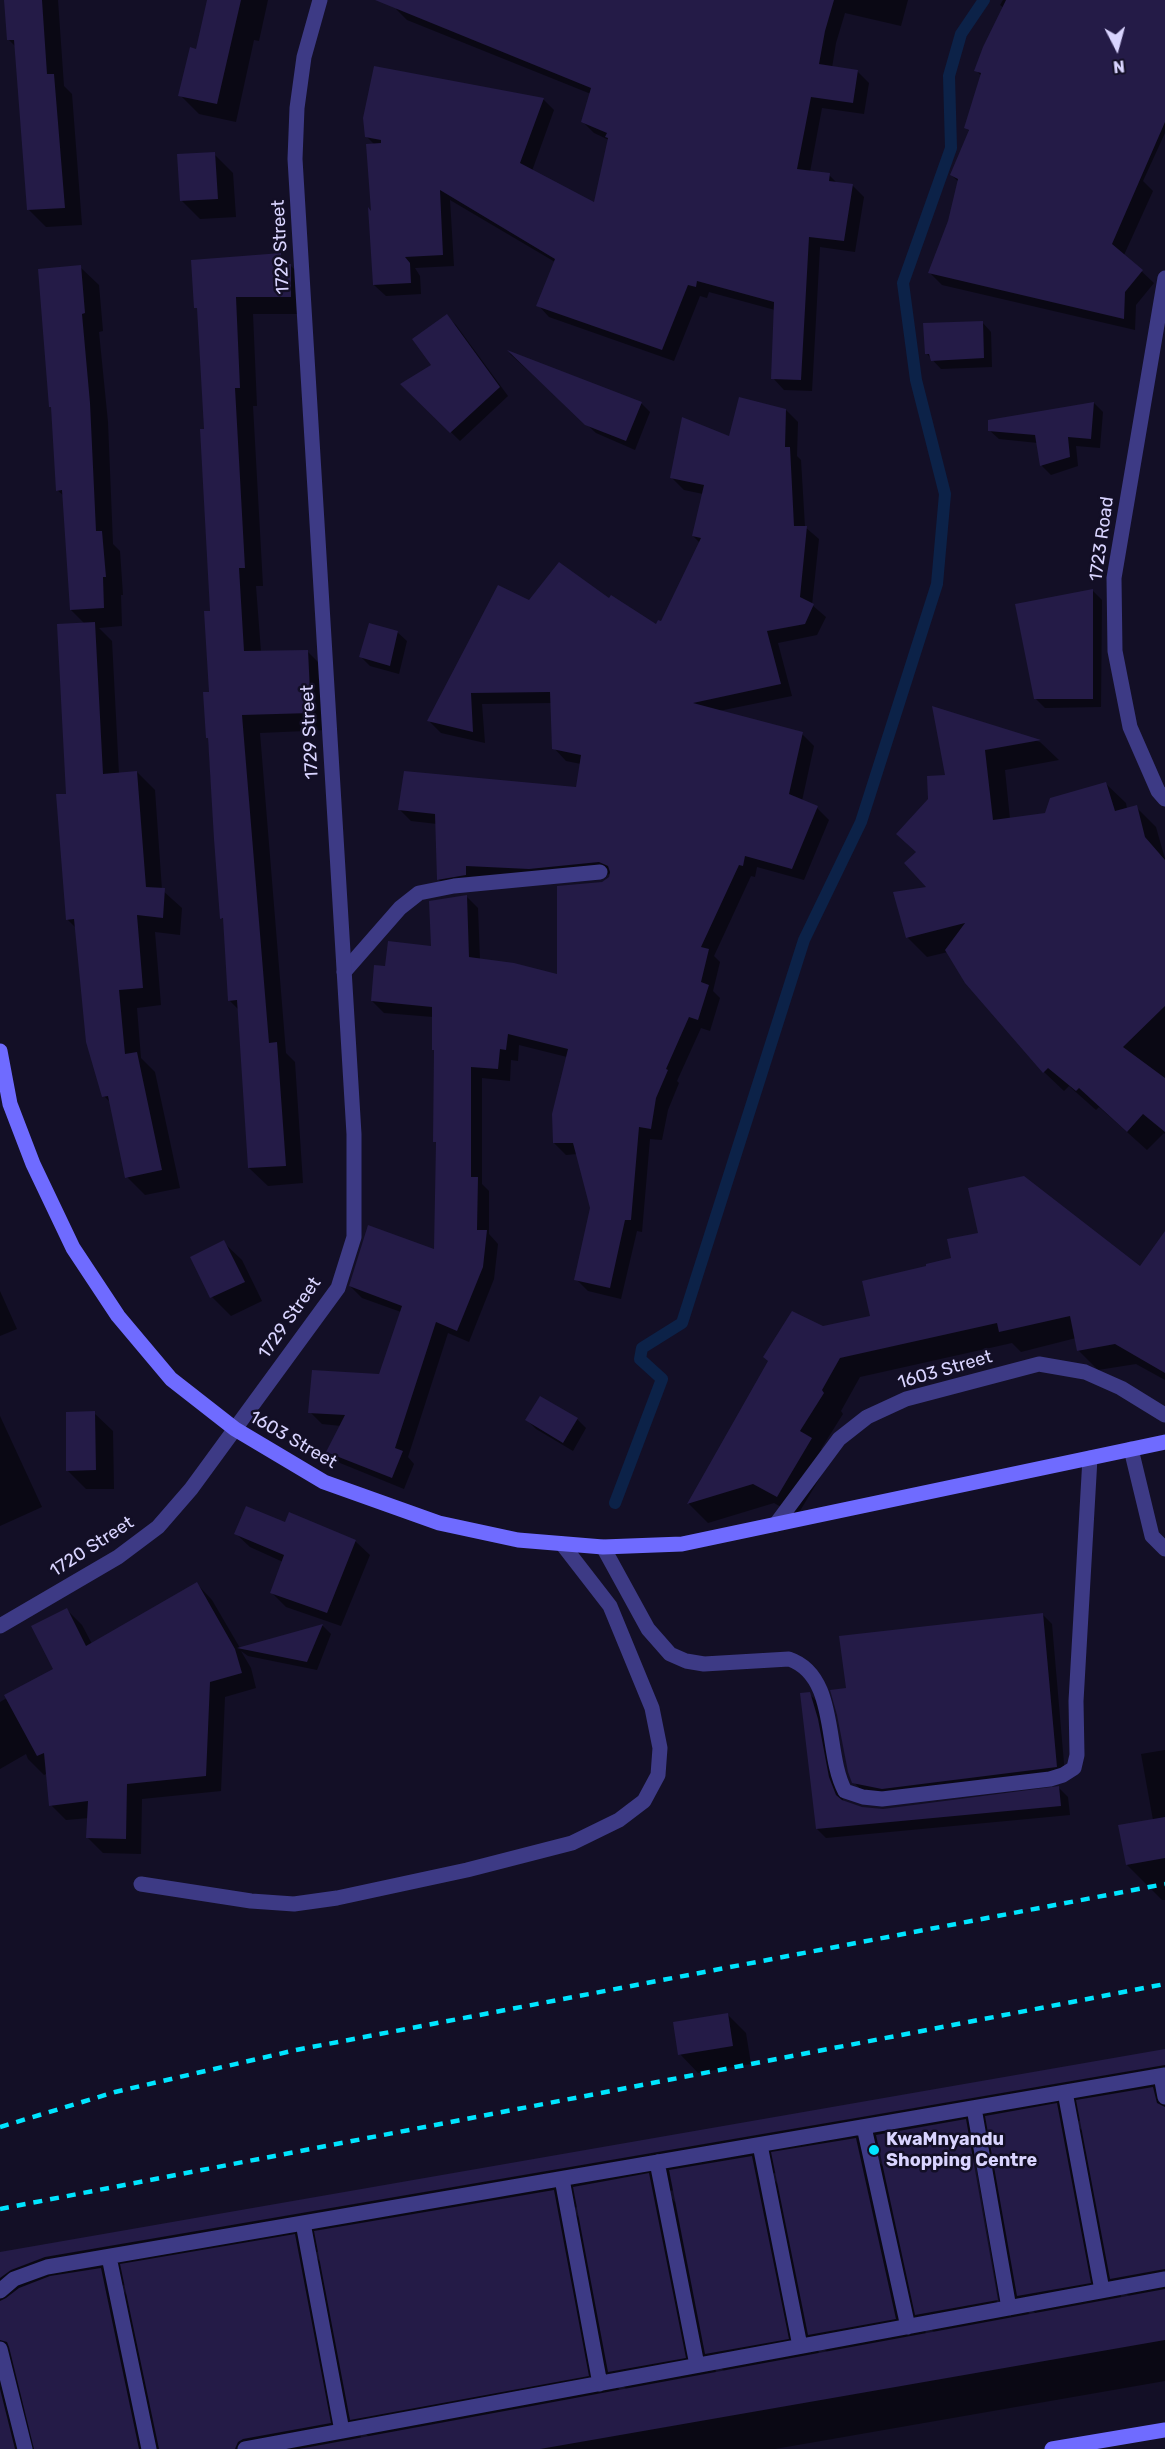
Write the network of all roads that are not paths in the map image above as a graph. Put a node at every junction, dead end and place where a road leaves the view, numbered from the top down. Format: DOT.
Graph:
graph roads {
  1 [pos="320,0"];
  2 [pos="1165,278"];
  3 [pos="1165,799"];
  4 [pos="600,872"];
  5 [pos="344,972"];
  6 [pos="0,1051"];
  7 [pos="1165,1415"];
  8 [pos="235,1429"];
  9 [pos="1165,1442"];
  10 [pos="1131,1449"];
  11 [pos="1090,1458"];
  12 [pos="776,1524"];
  13 [pos="562,1544"];
  14 [pos="603,1547"];
  15 [pos="1165,1549"];
  16 [pos="0,1626"];
  17 [pos="141,1884"];
  18 [pos="1163,2076"];
  19 [pos="1065,2092"];
  20 [pos="1165,2097"];
  21 [pos="974,2108"];
  22 [pos="864,2127"];
  23 [pos="760,2145"];
  24 [pos="657,2162"];
  25 [pos="562,2179"];
  26 [pos="303,2223"];
  27 [pos="109,2257"];
  28 [pos="1165,2279"];
  29 [pos="1102,2290"];
  30 [pos="0,2291"];
  31 [pos="1010,2308"];
  32 [pos="908,2327"];
  33 [pos="800,2346"];
  34 [pos="0,2349"];
  35 [pos="697,2365"];
  36 [pos="1,2366"];
  37 [pos="600,2384"];
  38 [pos="1165,2430"];
  39 [pos="342,2431"];
  40 [pos="25,2449"];
  41 [pos="149,2449"];
  42 [pos="245,2449"];
  43 [pos="1052,2449"];
  1 -- 5 [label="street, 1729 Street"];
  2 -- 3 [label="street, 1723 Road"];
  4 -- 5 [label="street"];
  5 -- 8 [label="street, 1729 Street"];
  6 -- 8 [label="street, 1603 Street"];
  7 -- 12 [label="street, 1603 Street"];
  8 -- 13 [label="street, 1603 Street"];
  8 -- 16 [label="street, 1720 Street"];
  9 -- 10 [label="street, 1603 Street"];
  10 -- 11 [label="street, 1603 Street"];
  10 -- 15 [label="street"];
  11 -- 12 [label="street, 1603 Street"];
  11 -- 14 [label="street"];
  12 -- 14 [label="street, 1603 Street"];
  13 -- 14 [label="street, 1603 Street"];
  13 -- 17 [label="street"];
  18 -- 19 [label="street"];
  18 -- 20 [label="street"];
  19 -- 21 [label="street"];
  19 -- 29 [label="street"];
  21 -- 22 [label="street"];
  21 -- 31 [label="street"];
  22 -- 23 [label="street"];
  22 -- 32 [label="street"];
  23 -- 24 [label="street"];
  23 -- 33 [label="street"];
  24 -- 25 [label="street"];
  24 -- 35 [label="street"];
  25 -- 26 [label="street"];
  25 -- 37 [label="street"];
  26 -- 27 [label="street"];
  26 -- 39 [label="street"];
  27 -- 30 [label="street"];
  27 -- 41 [label="street"];
  28 -- 29 [label="street"];
  29 -- 31 [label="street"];
  31 -- 32 [label="street"];
  32 -- 33 [label="street"];
  33 -- 35 [label="street"];
  34 -- 36 [label="street"];
  35 -- 37 [label="street"];
  36 -- 40 [label="street"];
  37 -- 39 [label="street"];
  38 -- 43 [label="street"];
  39 -- 42 [label="street"];
}
